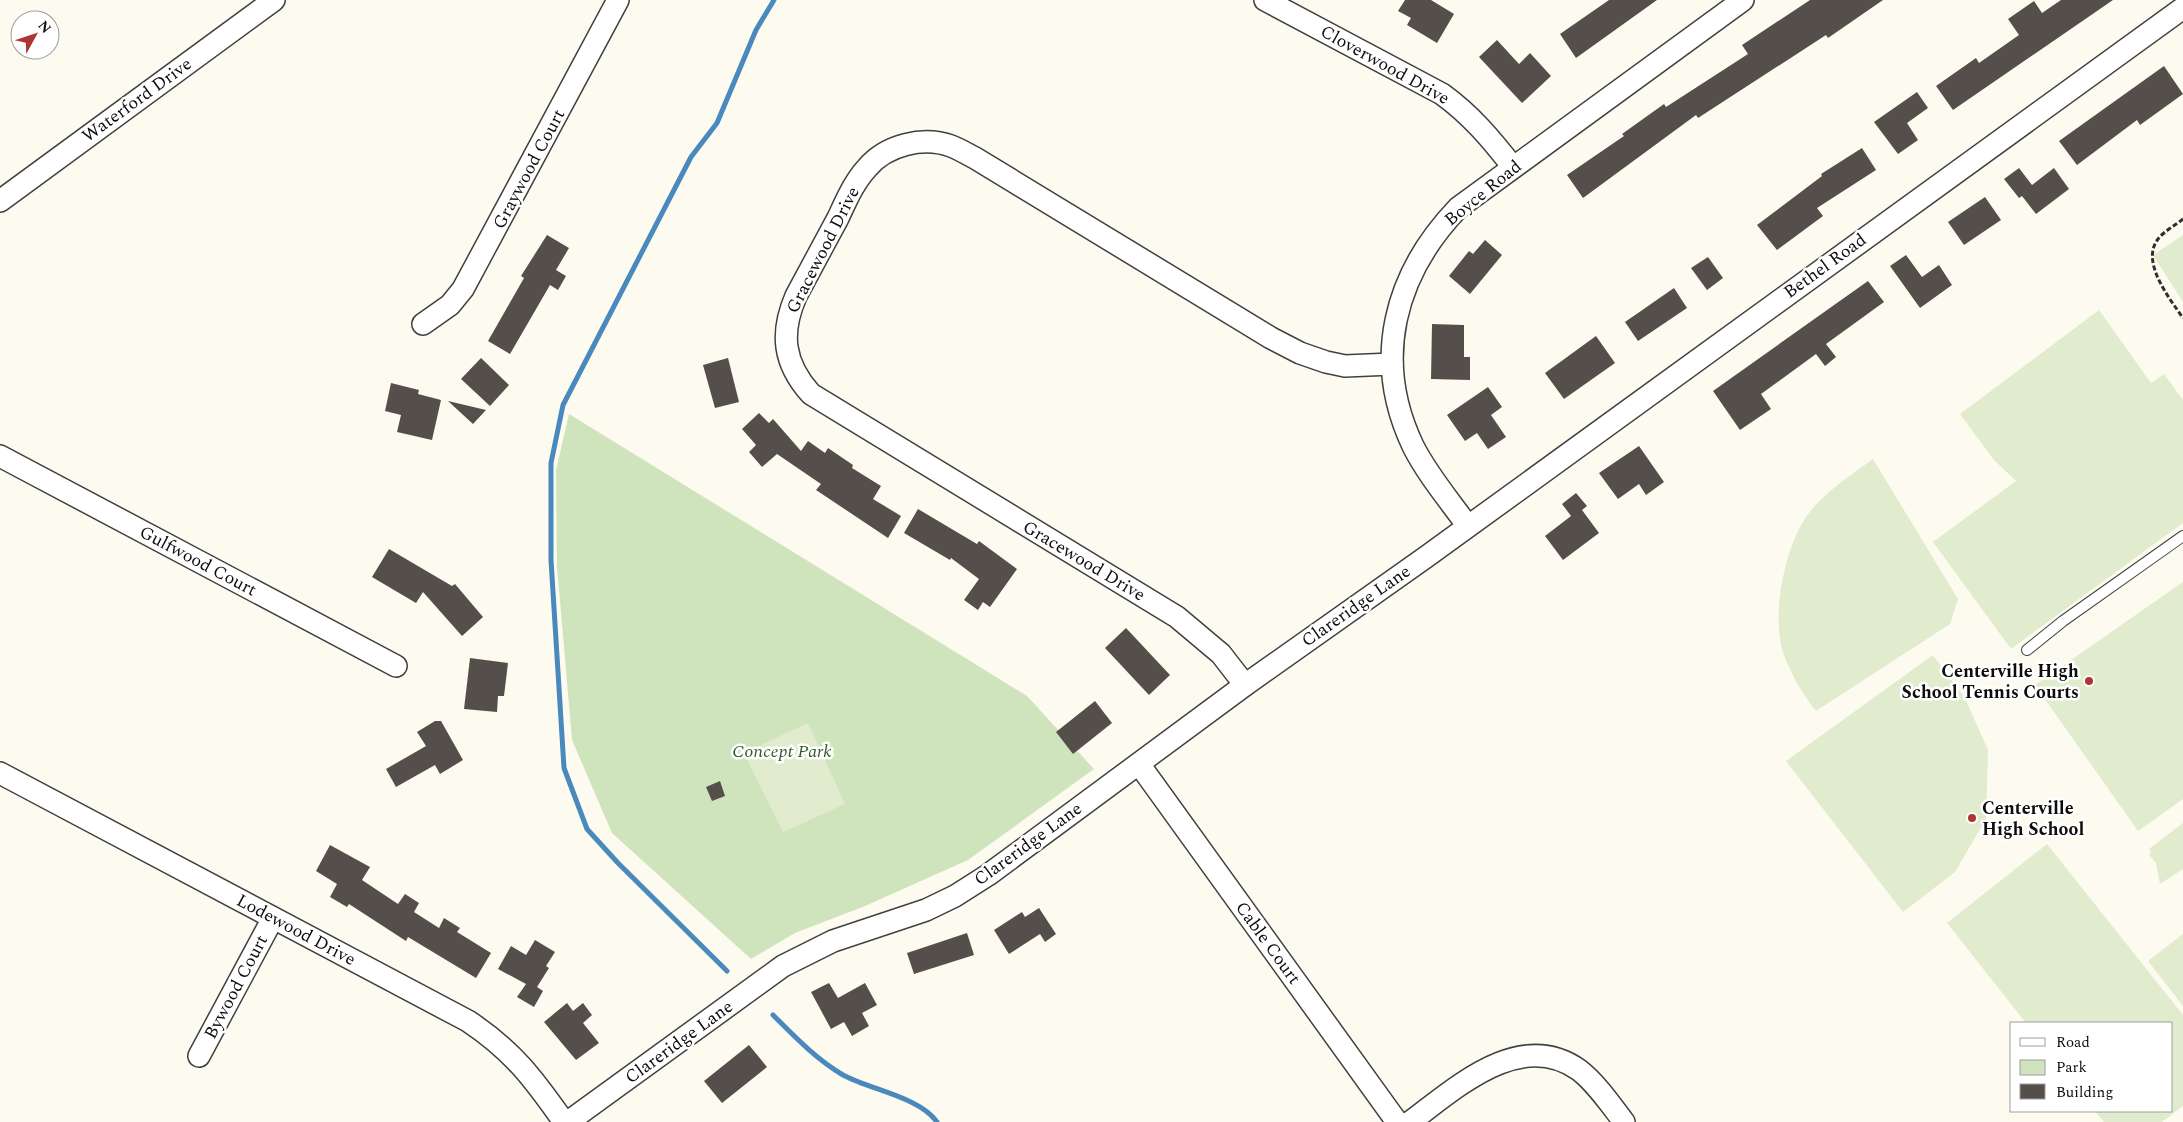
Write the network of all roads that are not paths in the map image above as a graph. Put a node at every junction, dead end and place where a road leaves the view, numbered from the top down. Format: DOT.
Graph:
graph roads {
  1 [pos="274,0"];
  2 [pos="618,0"];
  3 [pos="1265,0"];
  4 [pos="1743,0"];
  5 [pos="2181,13"];
  6 [pos="1513,167"];
  7 [pos="0,201"];
  8 [pos="423,324"];
  9 [pos="1392,364"];
  10 [pos="0,456"];
  11 [pos="1467,525"];
  12 [pos="2183,536"];
  13 [pos="2027,650"];
  14 [pos="396,666"];
  15 [pos="1245,685"];
  16 [pos="1139,764"];
  17 [pos="0,773"];
  18 [pos="273,918"];
  19 [pos="199,1056"];
  20 [pos="564,1122"];
  21 [pos="568,1122"];
  22 [pos="1397,1122"];
  23 [pos="1410,1122"];
  24 [pos="1624,1122"];
  1 -- 7 [label="street, Waterford Drive"];
  2 -- 8 [label="street, Graywood Court"];
  3 -- 6 [label="street, Cloverwood Drive"];
  4 -- 6 [label="street, Boyce Road"];
  5 -- 11 [label="street, Bethel Road"];
  6 -- 9 [label="street, Boyce Road"];
  9 -- 11 [label="street, Boyce Road"];
  9 -- 15 [label="street, Gracewood Drive"];
  10 -- 14 [label="street, Gulfwood Court"];
  11 -- 15 [label="street, Clareridge Lane"];
  12 -- 13 [label="lane"];
  15 -- 16 [label="street, Clareridge Lane"];
  16 -- 21 [label="street, Clareridge Lane"];
  16 -- 22 [label="street, Cable Court"];
  17 -- 18 [label="street, Lodewood Drive"];
  18 -- 19 [label="street, Bywood Court"];
  18 -- 20 [label="street, Lodewood Drive"];
  23 -- 24 [label="street"];
}
